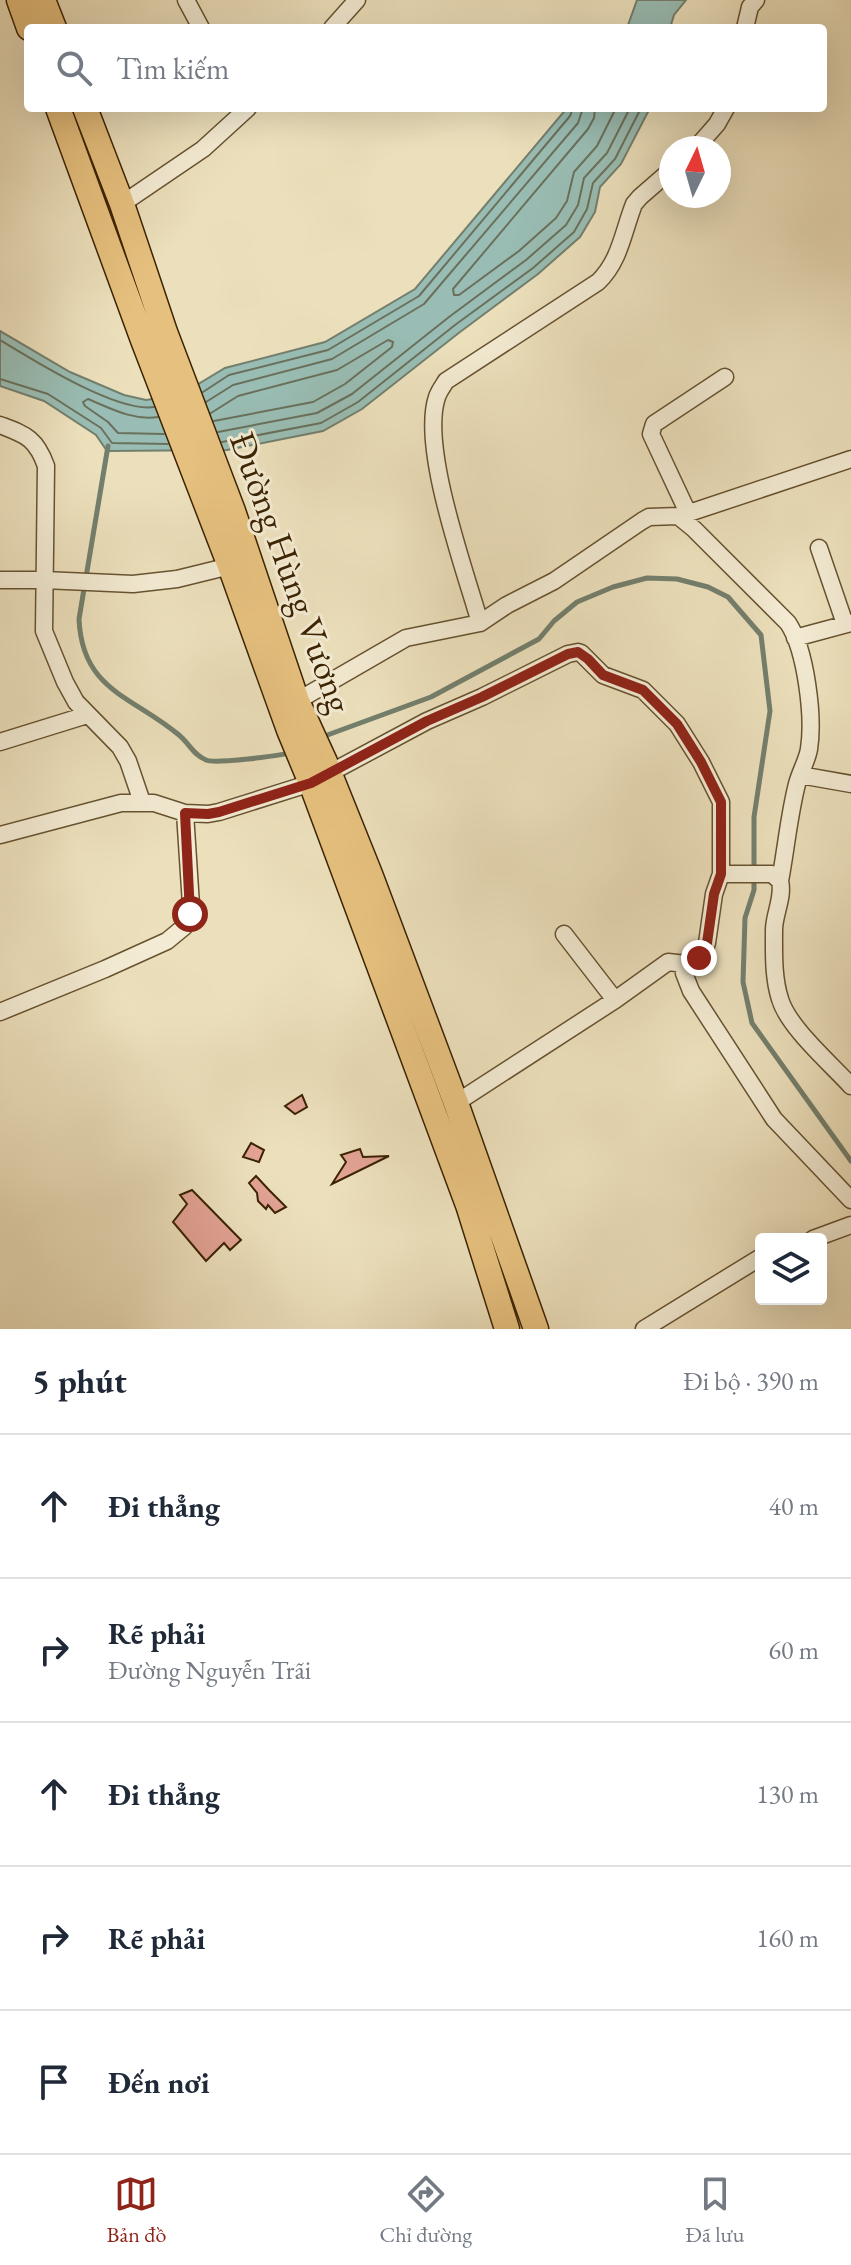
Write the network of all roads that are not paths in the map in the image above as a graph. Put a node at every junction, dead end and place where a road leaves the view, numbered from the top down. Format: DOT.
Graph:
graph roads {
  1 [pos="19,0"];
  2 [pos="43,0"];
  3 [pos="186,0"];
  4 [pos="357,0"];
  5 [pos="756,0"];
  6 [pos="28,24"];
  7 [pos="52,24"];
  8 [pos="199,24"];
  9 [pos="336,24"];
  10 [pos="746,24"];
  11 [pos="60,112"];
  12 [pos="87,112"];
  13 [pos="244,112"];
  14 [pos="724,112"];
  15 [pos="706,136"];
  16 [pos="659,180"];
  17 [pos="122,204"];
  18 [pos="154,336"];
  19 [pos="725,377"];
  20 [pos="0,425"];
  21 [pos="851,459"];
  22 [pos="222,514"];
  23 [pos="683,514"];
  24 [pos="819,548"];
  25 [pos="230,566"];
  26 [pos="0,580"];
  27 [pos="44,580"];
  28 [pos="480,623"];
  29 [pos="848,623"];
  30 [pos="795,638"];
  31 [pos="87,715"];
  32 [pos="297,717"];
  33 [pos="0,742"];
  34 [pos="322,773"];
  35 [pos="800,775"];
  36 [pos="851,784"];
  37 [pos="142,802"];
  38 [pos="185,813"];
  39 [pos="0,835"];
  40 [pos="721,874"];
  41 [pos="780,881"];
  42 [pos="564,934"];
  43 [pos="685,964"];
  44 [pos="615,1000"];
  45 [pos="0,1012"];
  46 [pos="851,1086"];
  47 [pos="456,1103"];
  48 [pos="851,1200"];
  49 [pos="851,1225"];
  50 [pos="827,1234"];
  51 [pos="755,1261"];
  52 [pos="507,1329"];
  53 [pos="536,1329"];
  54 [pos="644,1329"];
  1 -- 6 [label="highway"];
  2 -- 7 [label="highway"];
  3 -- 8 [label="street"];
  4 -- 9 [label="street"];
  5 -- 10 [label="street"];
  11 -- 18 [label="highway, Đường Hùng Vương"];
  12 -- 17 [label="highway, Đường Hùng Vương"];
  13 -- 17 [label="street"];
  14 -- 15 [label="street"];
  16 -- 28 [label="street"];
  17 -- 18 [label="highway, Đường Hùng Vương"];
  18 -- 22 [label="highway, Đường Hùng Vương"];
  19 -- 23 [label="street"];
  20 -- 27 [label="street"];
  21 -- 23 [label="street"];
  22 -- 25 [label="highway, Đường Hùng Vương"];
  22 -- 32 [label="highway, Đường Hùng Vương"];
  23 -- 28 [label="street"];
  23 -- 30 [label="street"];
  24 -- 29 [label="street"];
  25 -- 27 [label="street"];
  25 -- 32 [label="highway, Đường Hùng Vương"];
  26 -- 27 [label="street"];
  27 -- 31 [label="street"];
  28 -- 32 [label="street"];
  29 -- 30 [label="street"];
  30 -- 35 [label="street"];
  31 -- 33 [label="street"];
  31 -- 37 [label="street"];
  32 -- 34 [label="highway, Đường Hùng Vương"];
  34 -- 38 [label="street"];
  34 -- 40 [label="street"];
  34 -- 47 [label="highway, Đường Hùng Vương"];
  34 -- 52 [label="highway, Đường Hùng Vương"];
  35 -- 36 [label="street"];
  35 -- 41 [label="street"];
  37 -- 38 [label="street"];
  37 -- 39 [label="street"];
  38 -- 45 [label="street"];
  40 -- 41 [label="street"];
  40 -- 43 [label="street"];
  41 -- 46 [label="street"];
  42 -- 44 [label="street"];
  43 -- 44 [label="street"];
  43 -- 48 [label="street"];
  44 -- 47 [label="street"];
  47 -- 53 [label="highway, Đường Hùng Vương"];
  49 -- 50 [label="street"];
  51 -- 54 [label="street"];
}
